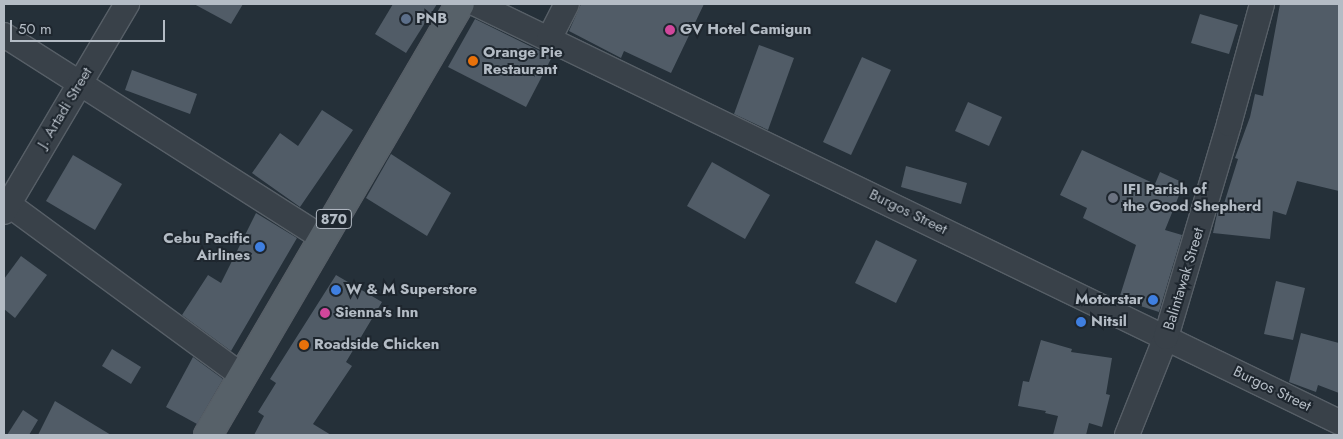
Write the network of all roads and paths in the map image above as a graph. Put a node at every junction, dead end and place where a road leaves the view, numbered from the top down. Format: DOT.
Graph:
graph roads {
  1 [pos="127,4"];
  2 [pos="460,4"];
  3 [pos="476,4"];
  4 [pos="568,4"];
  5 [pos="1262,4"];
  6 [pos="4,35"];
  7 [pos="549,39"];
  8 [pos="79,85"];
  9 [pos="5,206"];
  10 [pos="323,238"];
  11 [pos="1166,338"];
  12 [pos="242,376"];
  13 [pos="1339,422"];
  14 [pos="208,435"];
  15 [pos="1127,435"];
  1 -- 8 [label="street, J. Artadi Street"];
  2 -- 10 [label="main road, 870"];
  3 -- 7 [label="street, Burgos Street"];
  4 -- 7 [label="street"];
  5 -- 11 [label="street, Balintawak Street"];
  6 -- 8 [label="street"];
  7 -- 11 [label="street, Burgos Street"];
  8 -- 9 [label="street, J. Artadi Street"];
  8 -- 10 [label="street"];
  9 -- 12 [label="street"];
  10 -- 12 [label="main road, 870"];
  11 -- 13 [label="street, Burgos Street"];
  11 -- 15 [label="street, Balintawak Street"];
  12 -- 14 [label="main road, 870"];
}
